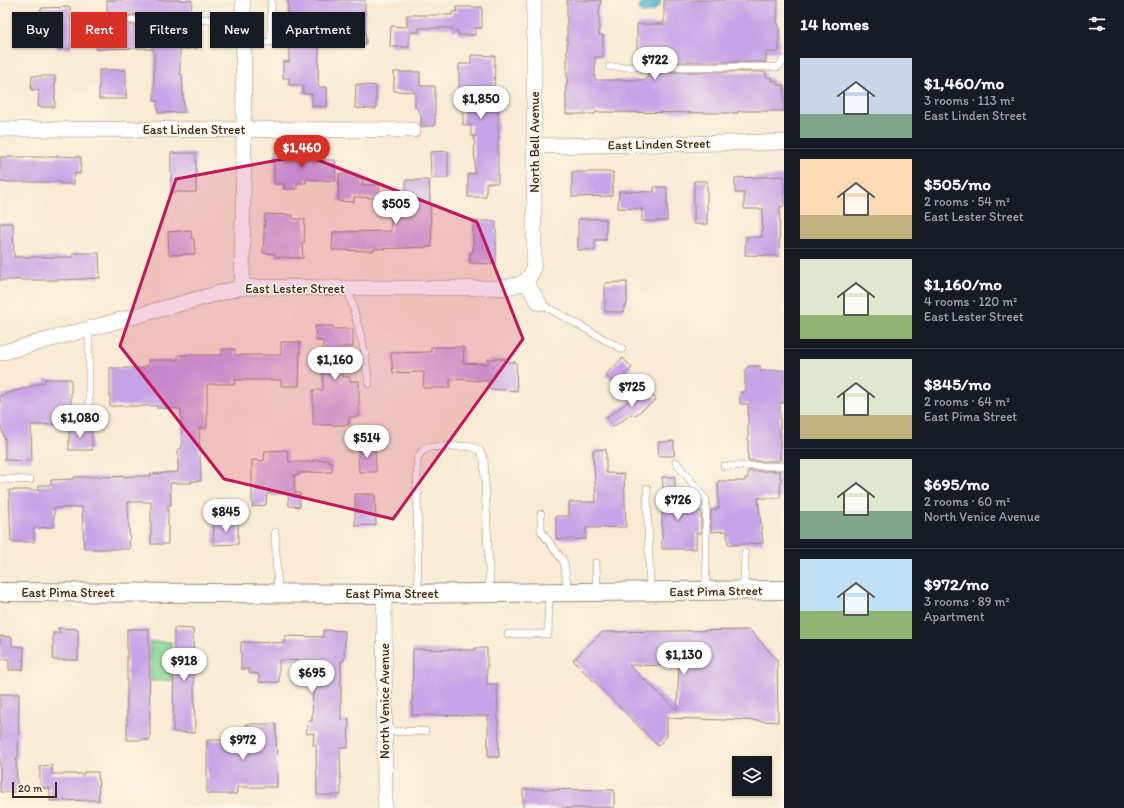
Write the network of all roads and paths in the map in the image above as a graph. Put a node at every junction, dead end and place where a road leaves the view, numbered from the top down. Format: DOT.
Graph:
graph roads {
  1 [pos="243,0"];
  2 [pos="271,0"];
  3 [pos="534,0"];
  4 [pos="243,12"];
  5 [pos="210,19"];
  6 [pos="131,20"];
  7 [pos="264,42"];
  8 [pos="243,48"];
  9 [pos="784,60"];
  10 [pos="609,67"];
  11 [pos="0,129"];
  12 [pos="244,129"];
  13 [pos="413,130"];
  14 [pos="784,142"];
  15 [pos="534,146"];
  16 [pos="525,282"];
  17 [pos="242,287"];
  18 [pos="348,288"];
  19 [pos="539,303"];
  20 [pos="89,329"];
  21 [pos="622,349"];
  22 [pos="0,353"];
  23 [pos="369,384"];
  24 [pos="89,416"];
  25 [pos="676,462"];
  26 [pos="724,466"];
  27 [pos="784,466"];
  28 [pos="0,479"];
  29 [pos="30,480"];
  30 [pos="647,488"];
  31 [pos="541,514"];
  32 [pos="275,532"];
  33 [pos="745,553"];
  34 [pos="596,563"];
  35 [pos="744,590"];
  36 [pos="784,590"];
  37 [pos="650,591"];
  38 [pos="706,591"];
  39 [pos="0,592"];
  40 [pos="549,592"];
  41 [pos="568,592"];
  42 [pos="597,592"];
  43 [pos="278,593"];
  44 [pos="418,593"];
  45 [pos="490,593"];
  46 [pos="384,594"];
  47 [pos="508,634"];
  48 [pos="425,731"];
  49 [pos="384,732"];
  50 [pos="384,808"];
  1 -- 4 [label="street"];
  2 -- 7 [label="lane"];
  3 -- 15 [label="street, North Bell Avenue"];
  5 -- 6 [label="lane"];
  8 -- 12 [label="street"];
  9 -- 10 [label="lane"];
  11 -- 12 [label="street, East Linden Street"];
  12 -- 13 [label="street, East Linden Street"];
  12 -- 17 [label="street"];
  14 -- 15 [label="street, East Linden Street"];
  15 -- 16 [label="street, North Bell Avenue"];
  16 -- 18 [label="street, East Lester Street"];
  16 -- 19 [label="street"];
  17 -- 18 [label="street, East Lester Street"];
  17 -- 20 [label="street, East Lester Street"];
  18 -- 23 [label="lane"];
  19 -- 21 [label="lane"];
  20 -- 22 [label="street, East Lester Street"];
  20 -- 24 [label="lane"];
  25 -- 38 [label="lane"];
  26 -- 27 [label="lane"];
  28 -- 29 [label="lane"];
  30 -- 37 [label="lane"];
  31 -- 41 [label="lane"];
  32 -- 43 [label="lane"];
  33 -- 35 [label="lane"];
  34 -- 42 [label="lane"];
  35 -- 36 [label="street, East Pima Street"];
  35 -- 38 [label="street, East Pima Street"];
  37 -- 38 [label="street, East Pima Street"];
  37 -- 42 [label="street, East Pima Street"];
  39 -- 43 [label="street, East Pima Street"];
  40 -- 41 [label="street, East Pima Street"];
  40 -- 45 [label="street, East Pima Street"];
  40 -- 47 [label="lane"];
  41 -- 42 [label="street, East Pima Street"];
  43 -- 46 [label="street, East Pima Street"];
  44 -- 45 [label="street, East Pima Street"];
  44 -- 45 [label="lane"];
  44 -- 46 [label="street, East Pima Street"];
  46 -- 49 [label="street, North Venice Avenue"];
  48 -- 49 [label="lane"];
  49 -- 50 [label="street, North Venice Avenue"];
}
